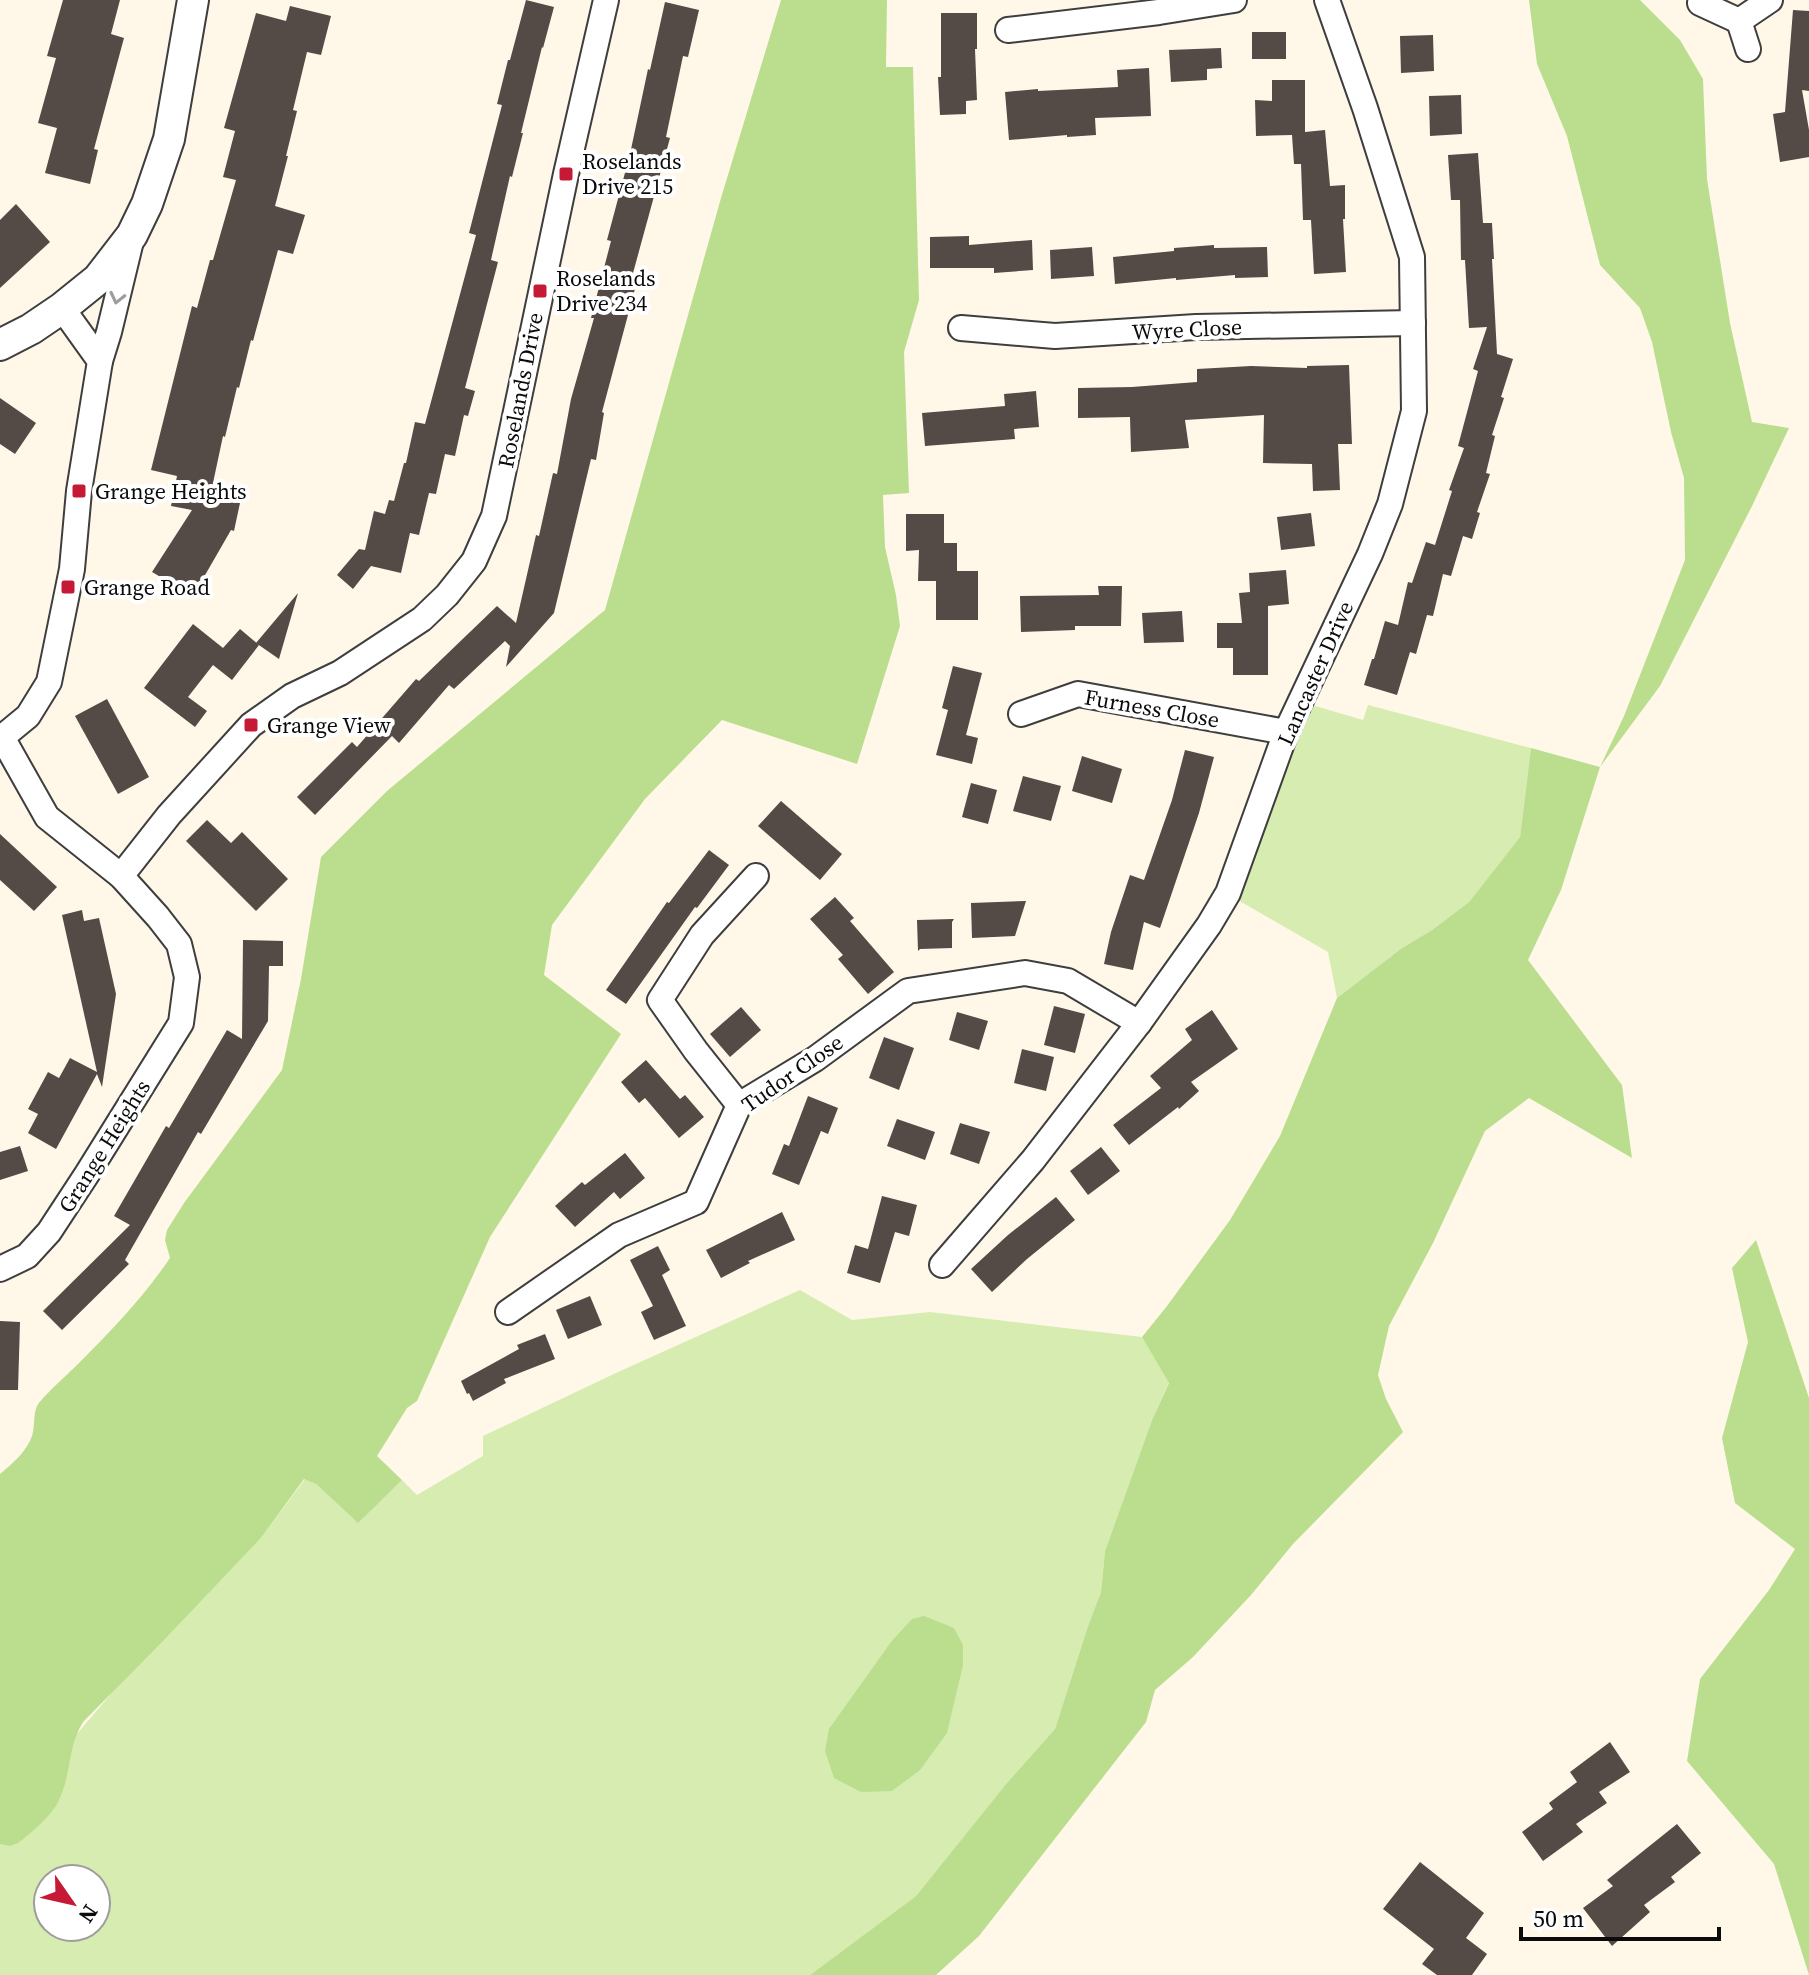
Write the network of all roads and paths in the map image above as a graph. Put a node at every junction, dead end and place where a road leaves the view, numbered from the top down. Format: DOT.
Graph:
graph roads {
  1 [pos="193,0"];
  2 [pos="606,0"];
  3 [pos="1234,0"];
  4 [pos="1327,0"];
  5 [pos="1770,0"];
  6 [pos="1700,3"];
  7 [pos="1739,21"];
  8 [pos="1008,30"];
  9 [pos="1748,49"];
  10 [pos="132,235"];
  11 [pos="62,308"];
  12 [pos="1413,323"];
  13 [pos="961,328"];
  14 [pos="0,345"];
  15 [pos="100,361"];
  16 [pos="1021,714"];
  17 [pos="1286,732"];
  18 [pos="1,739"];
  19 [pos="121,876"];
  20 [pos="756,876"];
  21 [pos="1139,1023"];
  22 [pos="739,1105"];
  23 [pos="942,1265"];
  24 [pos="0,1269"];
  25 [pos="508,1312"];
  1 -- 10 [label="street"];
  2 -- 19 [label="street, Roselands Drive"];
  3 -- 8 [label="street"];
  4 -- 12 [label="street, Lancaster Drive"];
  5 -- 7 [label="street"];
  6 -- 7 [label="street"];
  7 -- 9 [label="street"];
  10 -- 11 [label="street"];
  10 -- 15 [label="street, one-way"];
  11 -- 14 [label="street"];
  11 -- 15 [label="street"];
  12 -- 13 [label="street, Wyre Close"];
  12 -- 17 [label="street, Lancaster Drive"];
  15 -- 18 [label="street"];
  16 -- 17 [label="street, Furness Close"];
  17 -- 21 [label="street, Lancaster Drive"];
  18 -- 19 [label="street, Grange Heights"];
  19 -- 24 [label="street, Grange Heights"];
  20 -- 22 [label="street"];
  21 -- 22 [label="street, Tudor Close"];
  21 -- 23 [label="street, Lancaster Drive"];
  22 -- 25 [label="street, Tudor Close"];
}
